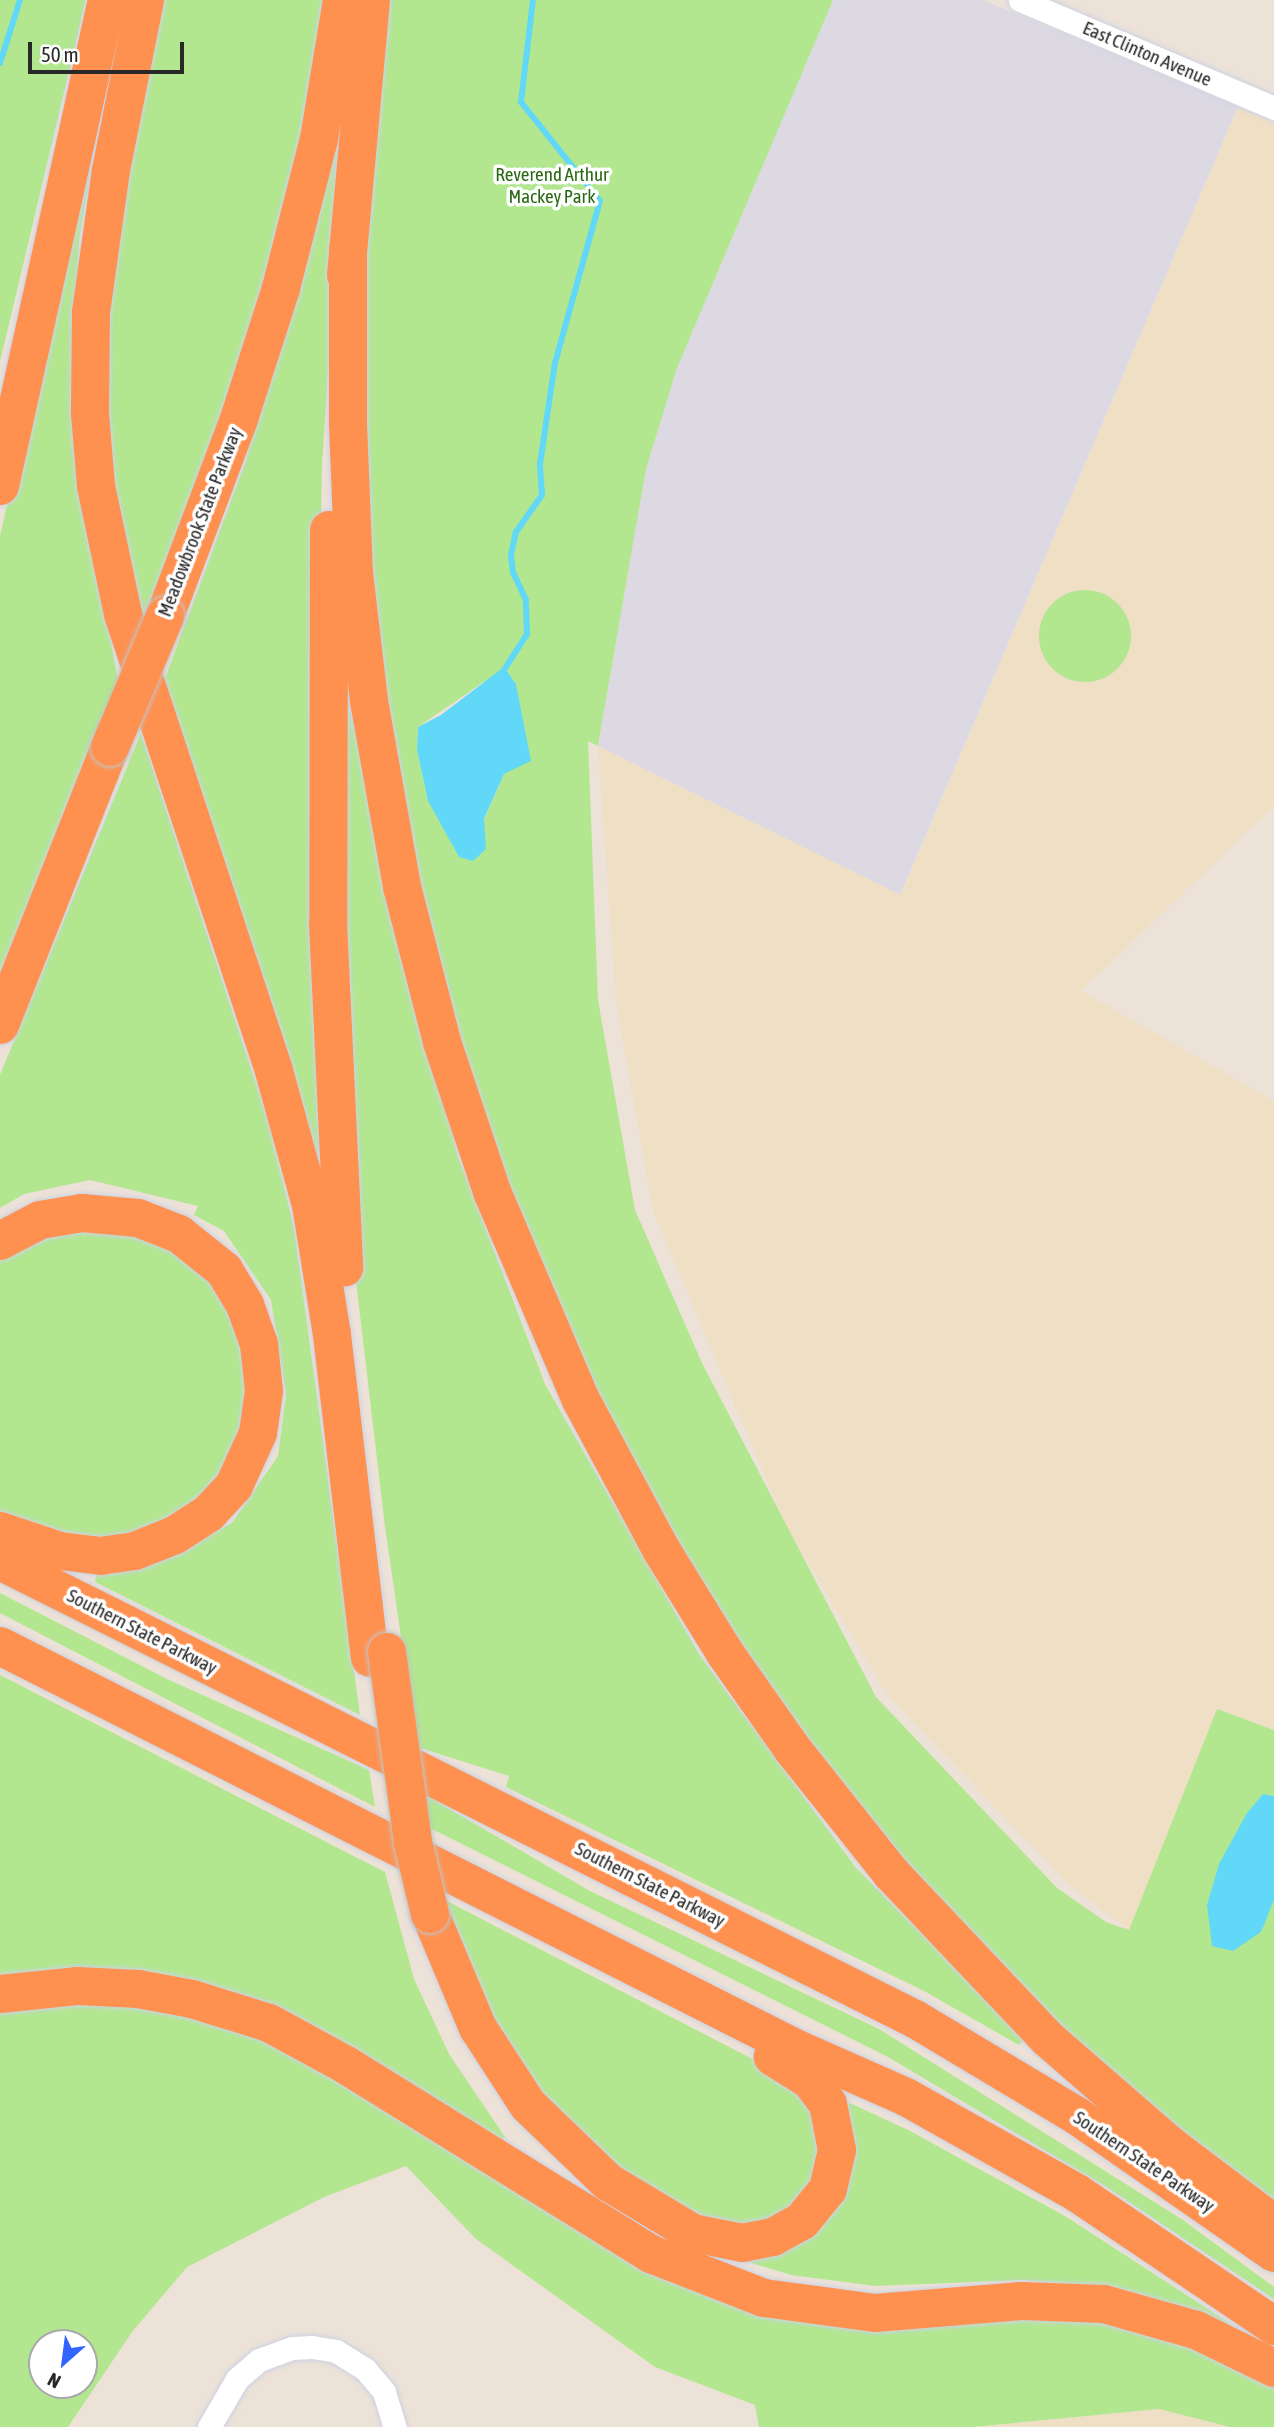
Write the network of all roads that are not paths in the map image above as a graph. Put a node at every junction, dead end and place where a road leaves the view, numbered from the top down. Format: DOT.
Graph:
graph roads {
  1 [pos="107,0"];
  2 [pos="145,0"];
  3 [pos="342,0"];
  4 [pos="371,0"];
  5 [pos="1020,0"];
  6 [pos="1274,108"];
  7 [pos="348,249"];
  8 [pos="0,486"];
  9 [pos="0,1026"];
  10 [pos="0,1241"];
  11 [pos="0,1531"];
  12 [pos="0,1561"];
  13 [pos="0,1646"];
  14 [pos="378,1655"];
  15 [pos="421,1912"];
  16 [pos="532,1912"];
  17 [pos="0,1994"];
  18 [pos="1274,2224"];
  19 [pos="1274,2253"];
  20 [pos="1072,2300"];
  21 [pos="1274,2326"];
  22 [pos="1274,2368"];
  23 [pos="209,2427"];
  24 [pos="395,2427"];
  1 -- 8 [label="highway"];
  2 -- 14 [label="highway"];
  3 -- 9 [label="highway, Meadowbrook State Parkway, bridge"];
  4 -- 7 [label="highway"];
  5 -- 6 [label="street, East Clinton Avenue"];
  7 -- 14 [label="highway"];
  7 -- 18 [label="highway"];
  10 -- 11 [label="highway"];
  12 -- 19 [label="highway, Southern State Parkway"];
  13 -- 16 [label="highway"];
  14 -- 15 [label="highway"];
  15 -- 16 [label="highway"];
  15 -- 20 [label="highway"];
  16 -- 21 [label="highway"];
  17 -- 20 [label="highway"];
  20 -- 22 [label="highway"];
  23 -- 24 [label="street"];
}
